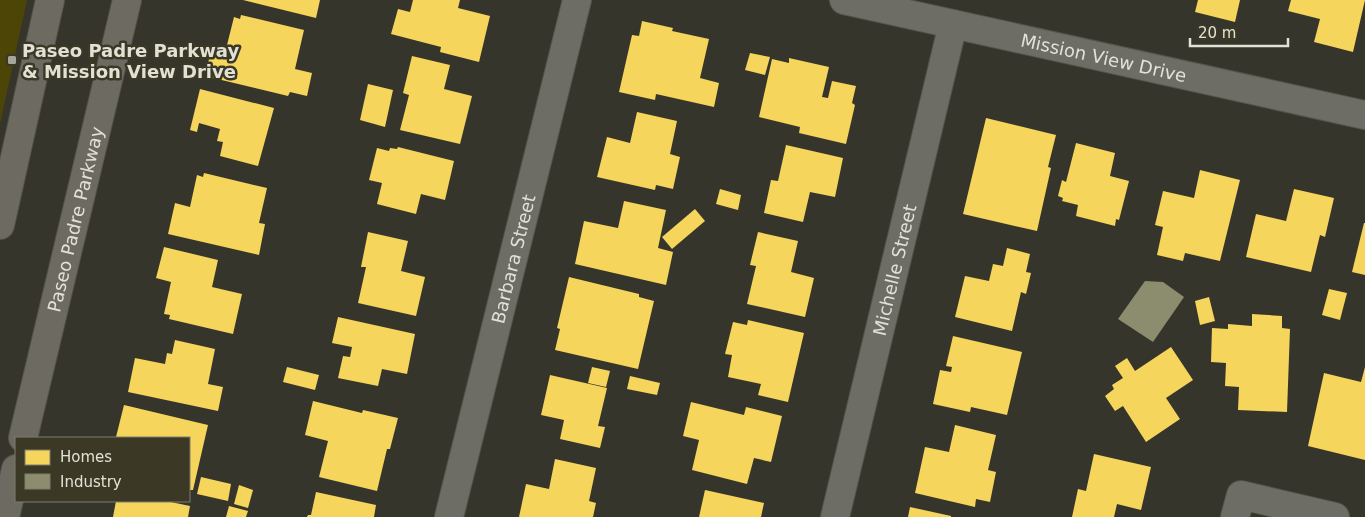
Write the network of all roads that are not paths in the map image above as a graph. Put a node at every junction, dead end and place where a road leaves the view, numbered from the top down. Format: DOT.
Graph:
graph roads {
  1 [pos="50,0"];
  2 [pos="127,0"];
  3 [pos="577,0"];
  4 [pos="844,0"];
  5 [pos="953,24"];
  6 [pos="1365,115"];
  7 [pos="0,225"];
  8 [pos="23,437"];
  9 [pos="15,473"];
  10 [pos="5,517"];
  11 [pos="449,517"];
  12 [pos="835,517"];
  13 [pos="1235,517"];
  14 [pos="1335,517"];
  1 -- 7 [label="main road"];
  2 -- 8 [label="main road, Paseo Padre Parkway"];
  3 -- 11 [label="street, Barbara Street"];
  4 -- 5 [label="street, Mission View Drive"];
  5 -- 6 [label="street, Mission View Drive"];
  5 -- 12 [label="street, Michelle Street"];
  9 -- 10 [label="main road"];
  13 -- 14 [label="street"];
}
